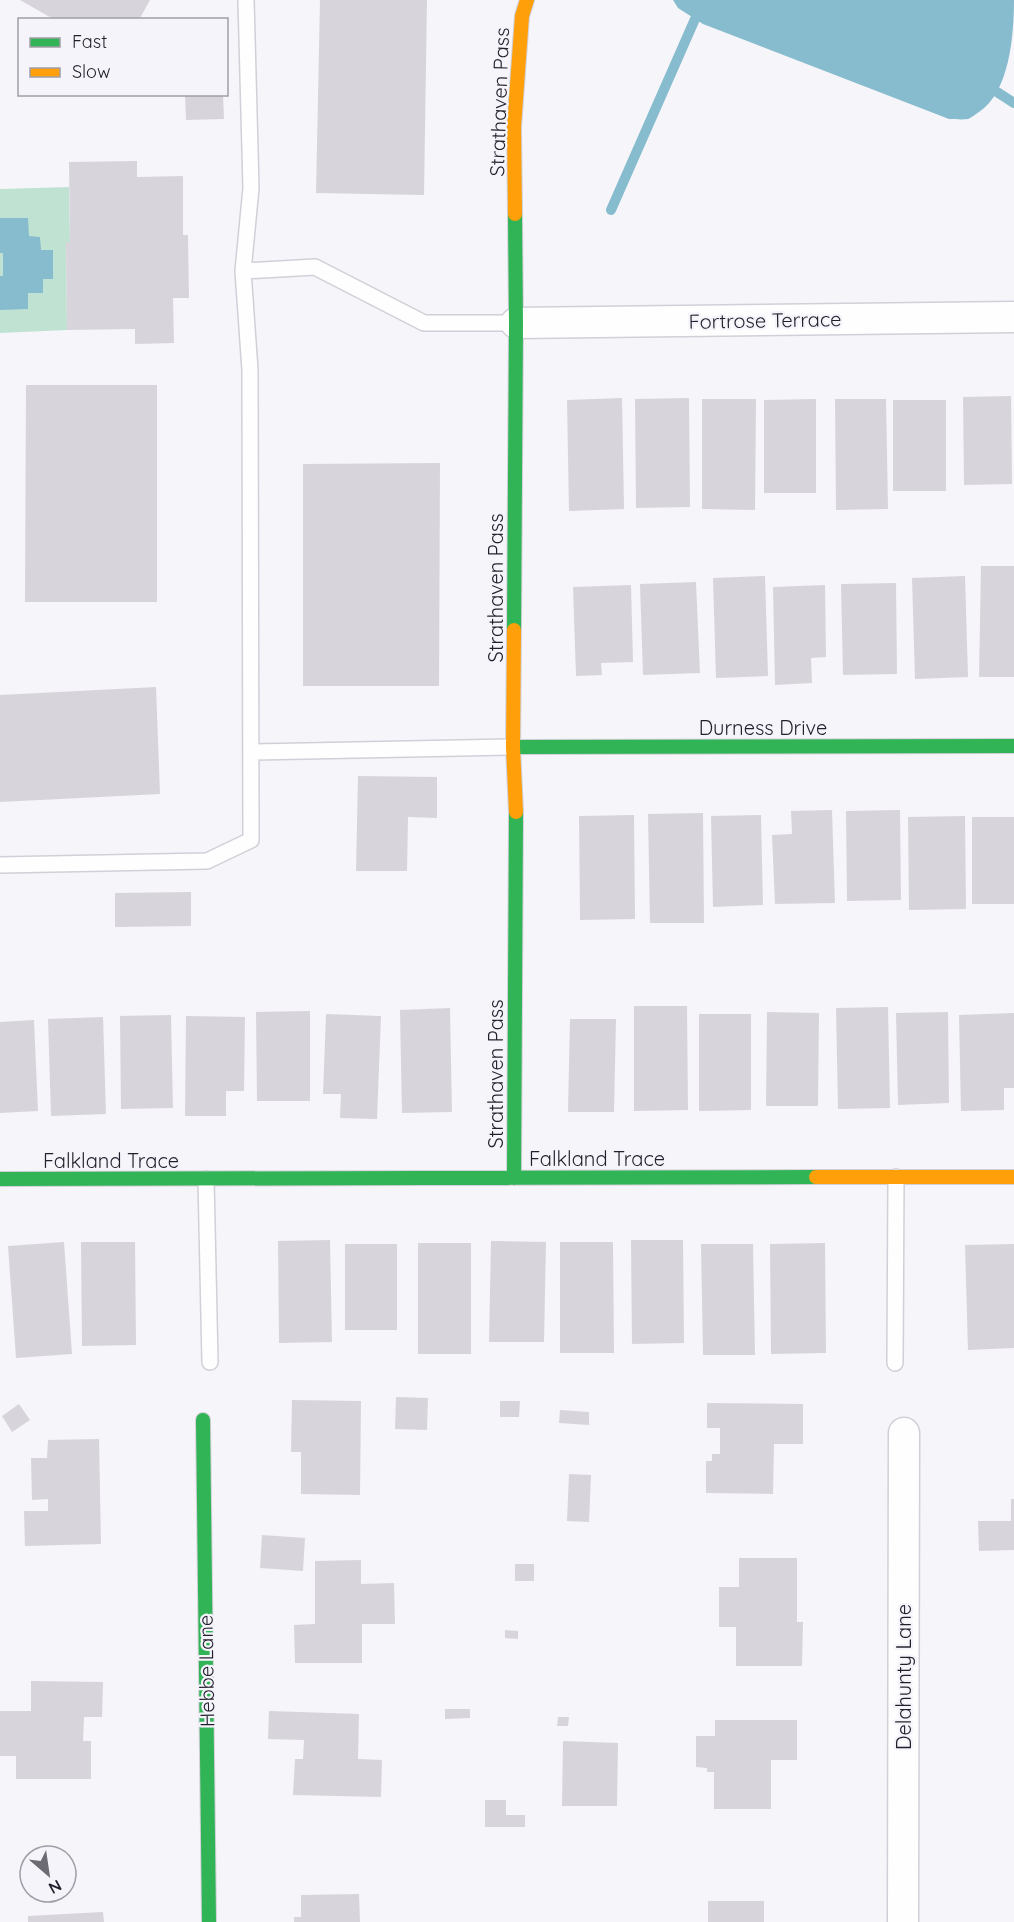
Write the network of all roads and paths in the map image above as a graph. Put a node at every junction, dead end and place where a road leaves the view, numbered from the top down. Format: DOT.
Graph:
graph roads {
  1 [pos="246,0"];
  2 [pos="527,0"];
  3 [pos="243,271"];
  4 [pos="1014,317"];
  5 [pos="516,323"];
  6 [pos="1014,746"];
  7 [pos="513,747"];
  8 [pos="251,752"];
  9 [pos="0,865"];
  10 [pos="896,1177"];
  11 [pos="1014,1177"];
  12 [pos="514,1178"];
  13 [pos="0,1179"];
  14 [pos="206,1179"];
  15 [pos="210,1362"];
  16 [pos="895,1363"];
  17 [pos="203,1420"];
  18 [pos="904,1433"];
  19 [pos="208,1922"];
  20 [pos="903,1922"];
  1 -- 3 [label="lane"];
  2 -- 5 [label="street, Strathaven Pass"];
  3 -- 5 [label="lane"];
  3 -- 8 [label="lane"];
  4 -- 5 [label="street, Fortrose Terrace"];
  5 -- 7 [label="street, Strathaven Pass"];
  6 -- 7 [label="street, Durness Drive"];
  7 -- 8 [label="lane"];
  7 -- 12 [label="street, Strathaven Pass"];
  8 -- 9 [label="lane"];
  10 -- 11 [label="street, Falkland Trace"];
  10 -- 12 [label="street, Falkland Trace"];
  10 -- 16 [label="lane"];
  12 -- 14 [label="street, Falkland Trace"];
  13 -- 14 [label="street, Falkland Trace"];
  14 -- 15 [label="lane"];
  17 -- 19 [label="street, Hebbe Lane"];
  18 -- 20 [label="street, Delahunty Lane"];
}
